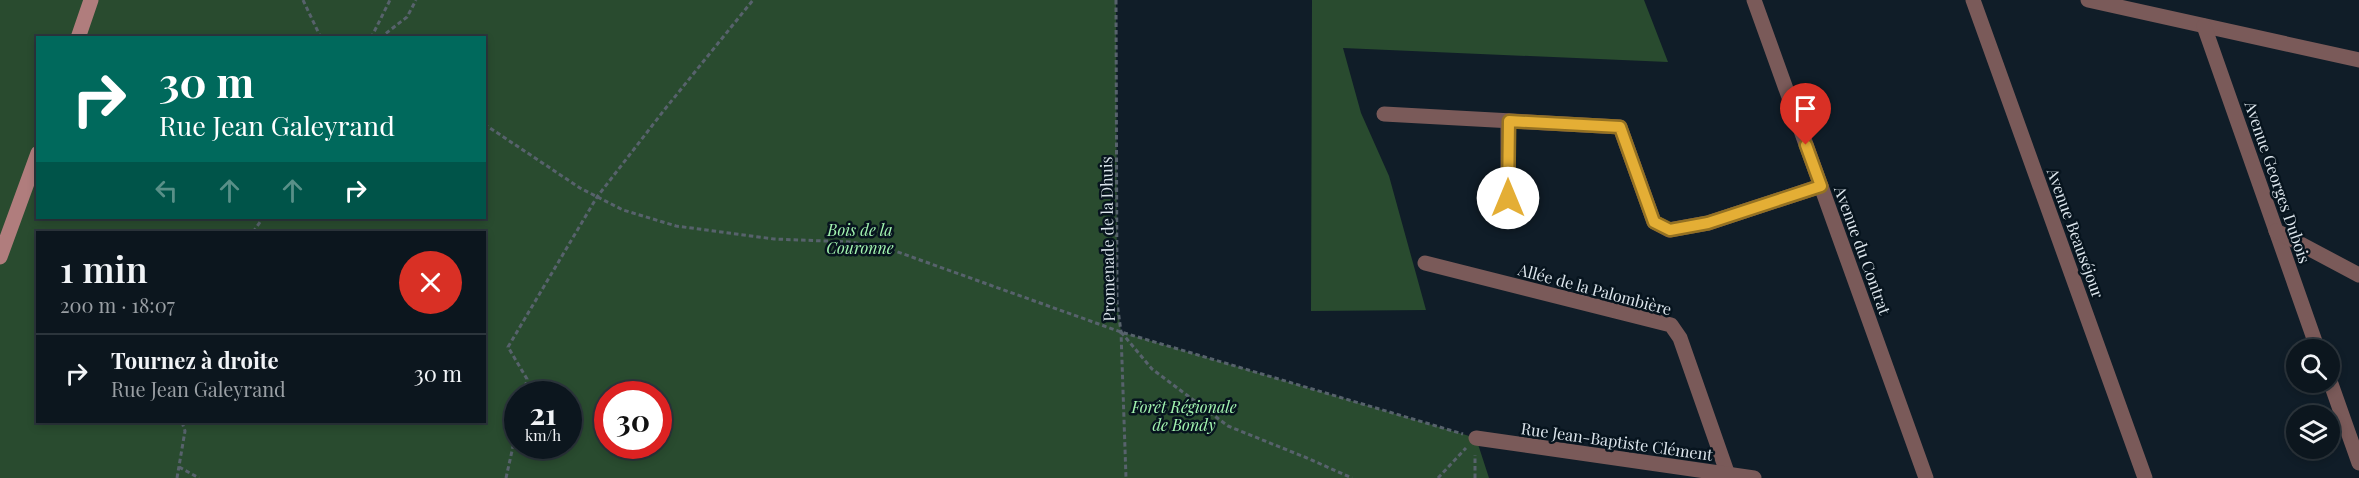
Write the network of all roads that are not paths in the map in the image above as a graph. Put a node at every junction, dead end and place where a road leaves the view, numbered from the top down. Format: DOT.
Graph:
graph roads {
  1 [pos="91,0"];
  2 [pos="1754,0"];
  3 [pos="1973,0"];
  4 [pos="2088,0"];
  5 [pos="2204,26"];
  6 [pos="79,36"];
  7 [pos="2359,60"];
  8 [pos="1384,114"];
  9 [pos="1509,121"];
  10 [pos="36,158"];
  11 [pos="1821,186"];
  12 [pos="1508,198"];
  13 [pos="2276,231"];
  14 [pos="0,257"];
  15 [pos="1425,263"];
  16 [pos="2359,275"];
  17 [pos="2314,339"];
  18 [pos="2334,393"];
  19 [pos="1476,438"];
  20 [pos="2359,463"];
  21 [pos="1728,476"];
  22 [pos="1754,478"];
  23 [pos="1926,478"];
  24 [pos="2145,478"];
  1 -- 6 [label="street"];
  2 -- 11 [label="street, Avenue du Contrat"];
  3 -- 24 [label="street, Avenue Beauséjour"];
  4 -- 5 [label="street"];
  5 -- 7 [label="street"];
  5 -- 13 [label="street, Avenue Georges Dubois"];
  8 -- 9 [label="street"];
  9 -- 11 [label="street"];
  9 -- 12 [label="street"];
  10 -- 14 [label="street"];
  11 -- 23 [label="street, Avenue du Contrat"];
  13 -- 16 [label="street"];
  13 -- 17 [label="street, Avenue Georges Dubois"];
  15 -- 21 [label="street, Allée de la Palombière"];
  18 -- 20 [label="street"];
  19 -- 21 [label="street, Rue Jean-Baptiste Clément"];
  21 -- 22 [label="street, Rue Jean-Baptiste Clément"];
}
